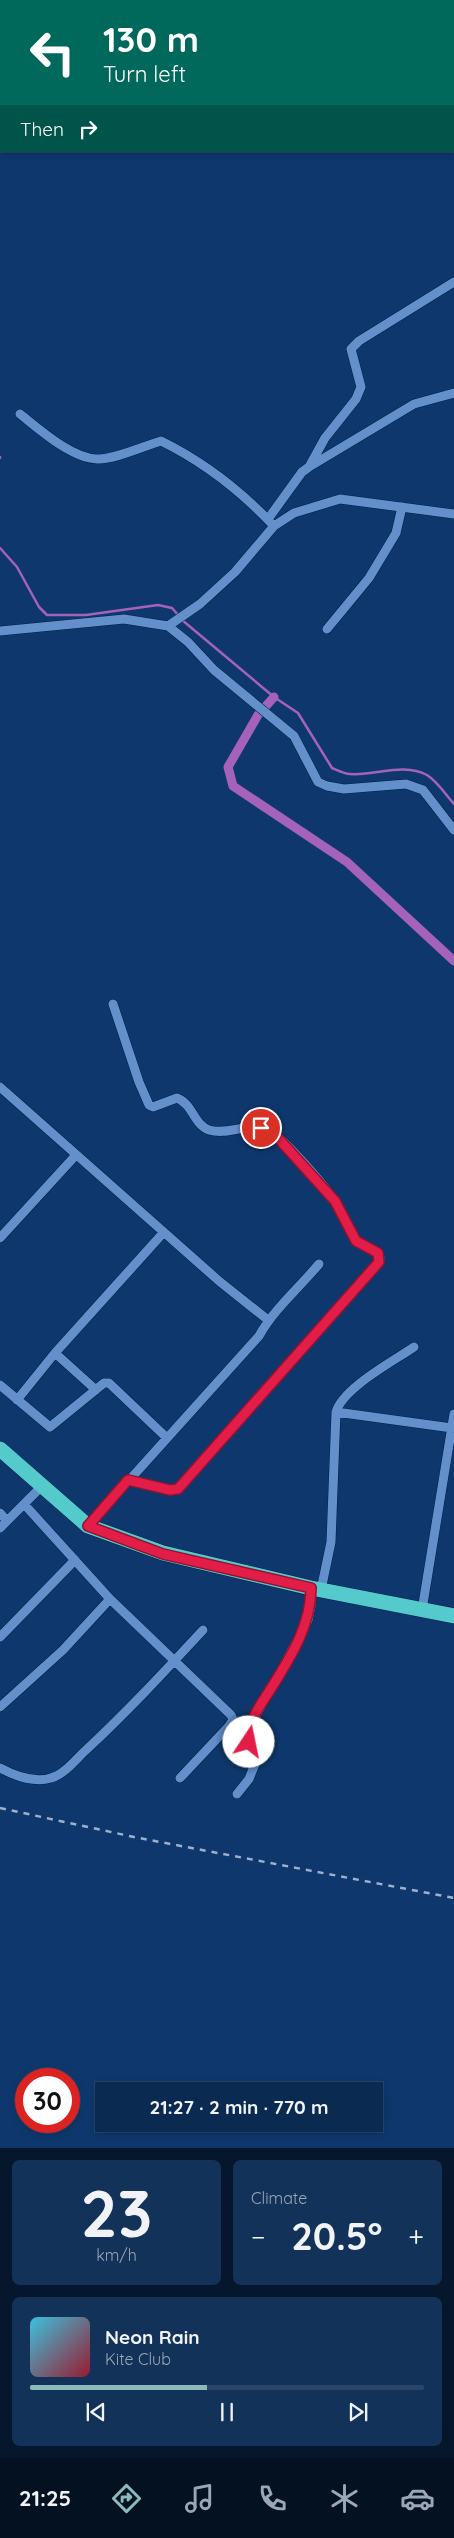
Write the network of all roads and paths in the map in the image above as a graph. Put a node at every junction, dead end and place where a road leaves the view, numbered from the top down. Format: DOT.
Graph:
graph roads {
  1 [pos="454,282"];
  2 [pos="454,393"];
  3 [pos="20,414"];
  4 [pos="309,467"];
  5 [pos="402,507"];
  6 [pos="454,514"];
  7 [pos="271,522"];
  8 [pos="168,626"];
  9 [pos="327,629"];
  10 [pos="0,631"];
  11 [pos="454,830"];
  12 [pos="113,1004"];
  13 [pos="0,1087"];
  14 [pos="76,1155"];
  15 [pos="164,1232"];
  16 [pos="0,1238"];
  17 [pos="319,1264"];
  18 [pos="268,1320"];
  19 [pos="414,1347"];
  20 [pos="55,1353"];
  21 [pos="0,1385"];
  22 [pos="96,1390"];
  23 [pos="18,1400"];
  24 [pos="336,1412"];
  25 [pos="453,1421"];
  26 [pos="166,1438"];
  27 [pos="0,1450"];
  28 [pos="128,1480"];
  29 [pos="444,1481"];
  30 [pos="454,1484"];
  31 [pos="42,1486"];
  32 [pos="24,1504"];
  33 [pos="0,1513"];
  34 [pos="7,1521"];
  35 [pos="88,1526"];
  36 [pos="0,1528"];
  37 [pos="75,1560"];
  38 [pos="316,1589"];
  39 [pos="110,1599"];
  40 [pos="422,1610"];
  41 [pos="454,1616"];
  42 [pos="203,1630"];
  43 [pos="0,1637"];
  44 [pos="174,1661"];
  45 [pos="0,1707"];
  46 [pos="0,1768"];
  47 [pos="180,1778"];
  48 [pos="236,1794"];
  1 -- 4 [label="street"];
  2 -- 4 [label="street"];
  3 -- 7 [label="street"];
  4 -- 7 [label="street"];
  5 -- 6 [label="street"];
  5 -- 7 [label="street"];
  5 -- 9 [label="street"];
  7 -- 8 [label="street"];
  8 -- 10 [label="street"];
  8 -- 11 [label="street"];
  12 -- 28 [label="street"];
  13 -- 14 [label="street"];
  14 -- 15 [label="street"];
  14 -- 16 [label="street"];
  15 -- 18 [label="street"];
  15 -- 20 [label="street"];
  17 -- 18 [label="street"];
  18 -- 26 [label="street"];
  19 -- 24 [label="street"];
  20 -- 22 [label="street"];
  20 -- 23 [label="street"];
  21 -- 23 [label="street"];
  22 -- 23 [label="street"];
  22 -- 26 [label="street"];
  24 -- 25 [label="street"];
  24 -- 38 [label="street"];
  25 -- 29 [label="street"];
  26 -- 28 [label="street"];
  27 -- 31 [label="highway"];
  28 -- 35 [label="street"];
  29 -- 30 [label="street"];
  29 -- 40 [label="street"];
  31 -- 32 [label="street"];
  31 -- 35 [label="highway"];
  32 -- 34 [label="street"];
  32 -- 37 [label="street"];
  33 -- 34 [label="street"];
  34 -- 36 [label="street"];
  35 -- 38 [label="highway"];
  37 -- 39 [label="street"];
  37 -- 43 [label="street"];
  38 -- 40 [label="highway"];
  38 -- 48 [label="street"];
  39 -- 44 [label="street"];
  39 -- 45 [label="street"];
  40 -- 41 [label="highway"];
  42 -- 44 [label="street"];
  44 -- 46 [label="street"];
  44 -- 47 [label="street"];
}
